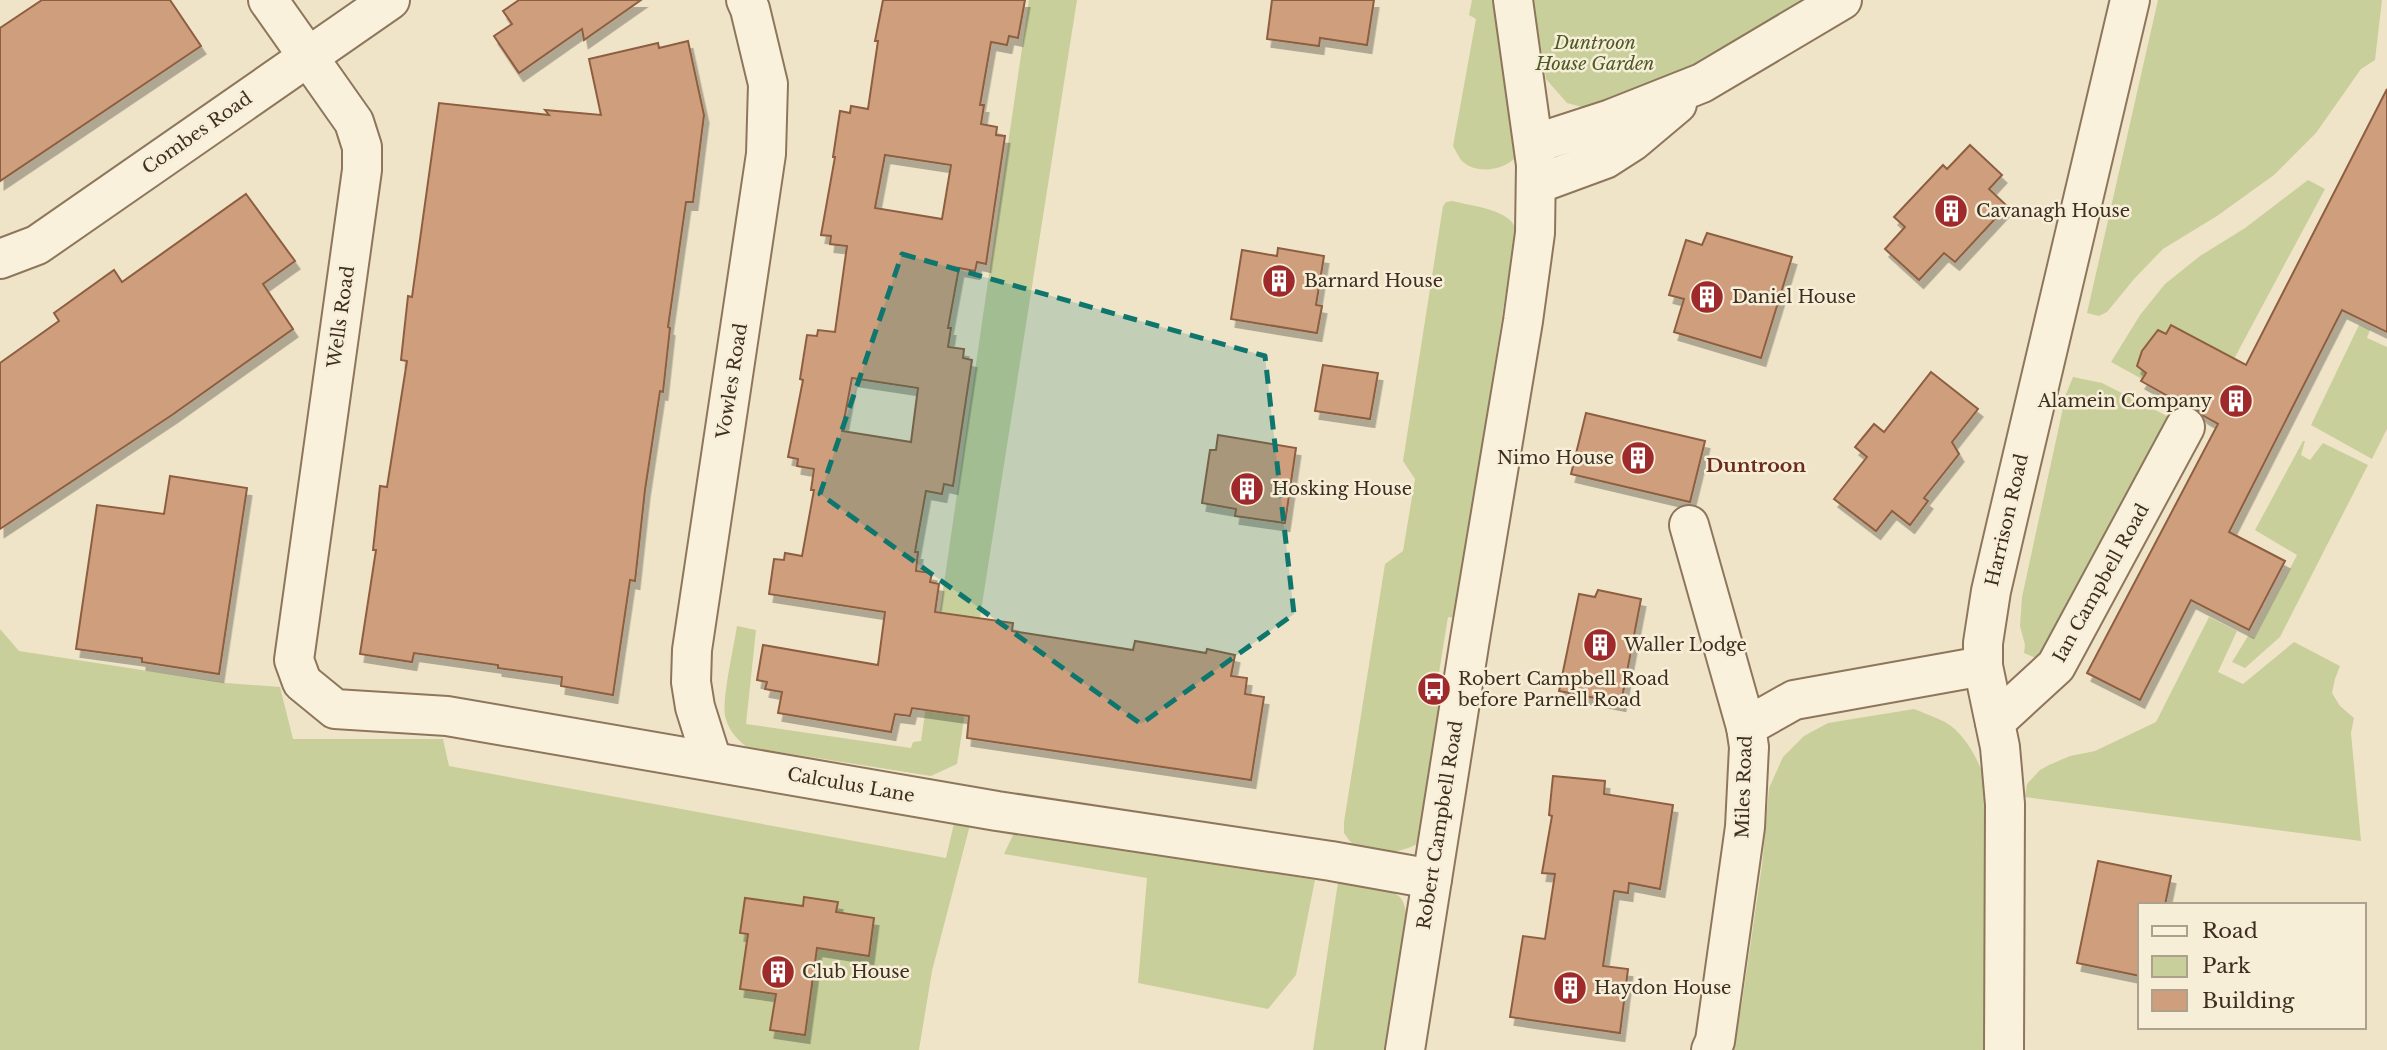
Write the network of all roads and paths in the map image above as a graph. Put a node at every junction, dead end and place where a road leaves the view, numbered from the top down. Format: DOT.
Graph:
graph roads {
  1 [pos="268,0"];
  2 [pos="390,0"];
  3 [pos="746,0"];
  4 [pos="1513,0"];
  5 [pos="1842,0"];
  6 [pos="2130,0"];
  7 [pos="308,56"];
  8 [pos="1702,83"];
  9 [pos="1534,144"];
  10 [pos="1537,184"];
  11 [pos="0,259"];
  12 [pos="2185,427"];
  13 [pos="1689,525"];
  14 [pos="294,660"];
  15 [pos="1983,666"];
  16 [pos="1995,722"];
  17 [pos="1746,727"];
  18 [pos="712,761"];
  19 [pos="1432,879"];
  20 [pos="1405,1050"];
  21 [pos="1711,1050"];
  22 [pos="2004,1050"];
  1 -- 7 [label="street, Wells Road"];
  2 -- 7 [label="street, Combes Road"];
  3 -- 18 [label="street, Vowles Road"];
  4 -- 9 [label="street, Robert Campbell Road"];
  5 -- 8 [label="street"];
  6 -- 15 [label="street, Harrison Road"];
  7 -- 11 [label="street, Combes Road"];
  7 -- 14 [label="street, Wells Road"];
  8 -- 9 [label="street"];
  8 -- 10 [label="street"];
  9 -- 10 [label="street, Robert Campbell Road"];
  10 -- 19 [label="street, Robert Campbell Road"];
  12 -- 16 [label="street, Ian Campbell Road"];
  13 -- 17 [label="street"];
  14 -- 18 [label="street, Calculus Lane"];
  15 -- 16 [label="street, Harrison Road"];
  15 -- 17 [label="street, Miles Road"];
  16 -- 22 [label="street, Harrison Road"];
  17 -- 21 [label="street, Miles Road"];
  18 -- 19 [label="street, Calculus Lane"];
  19 -- 20 [label="street, Robert Campbell Road"];
}
